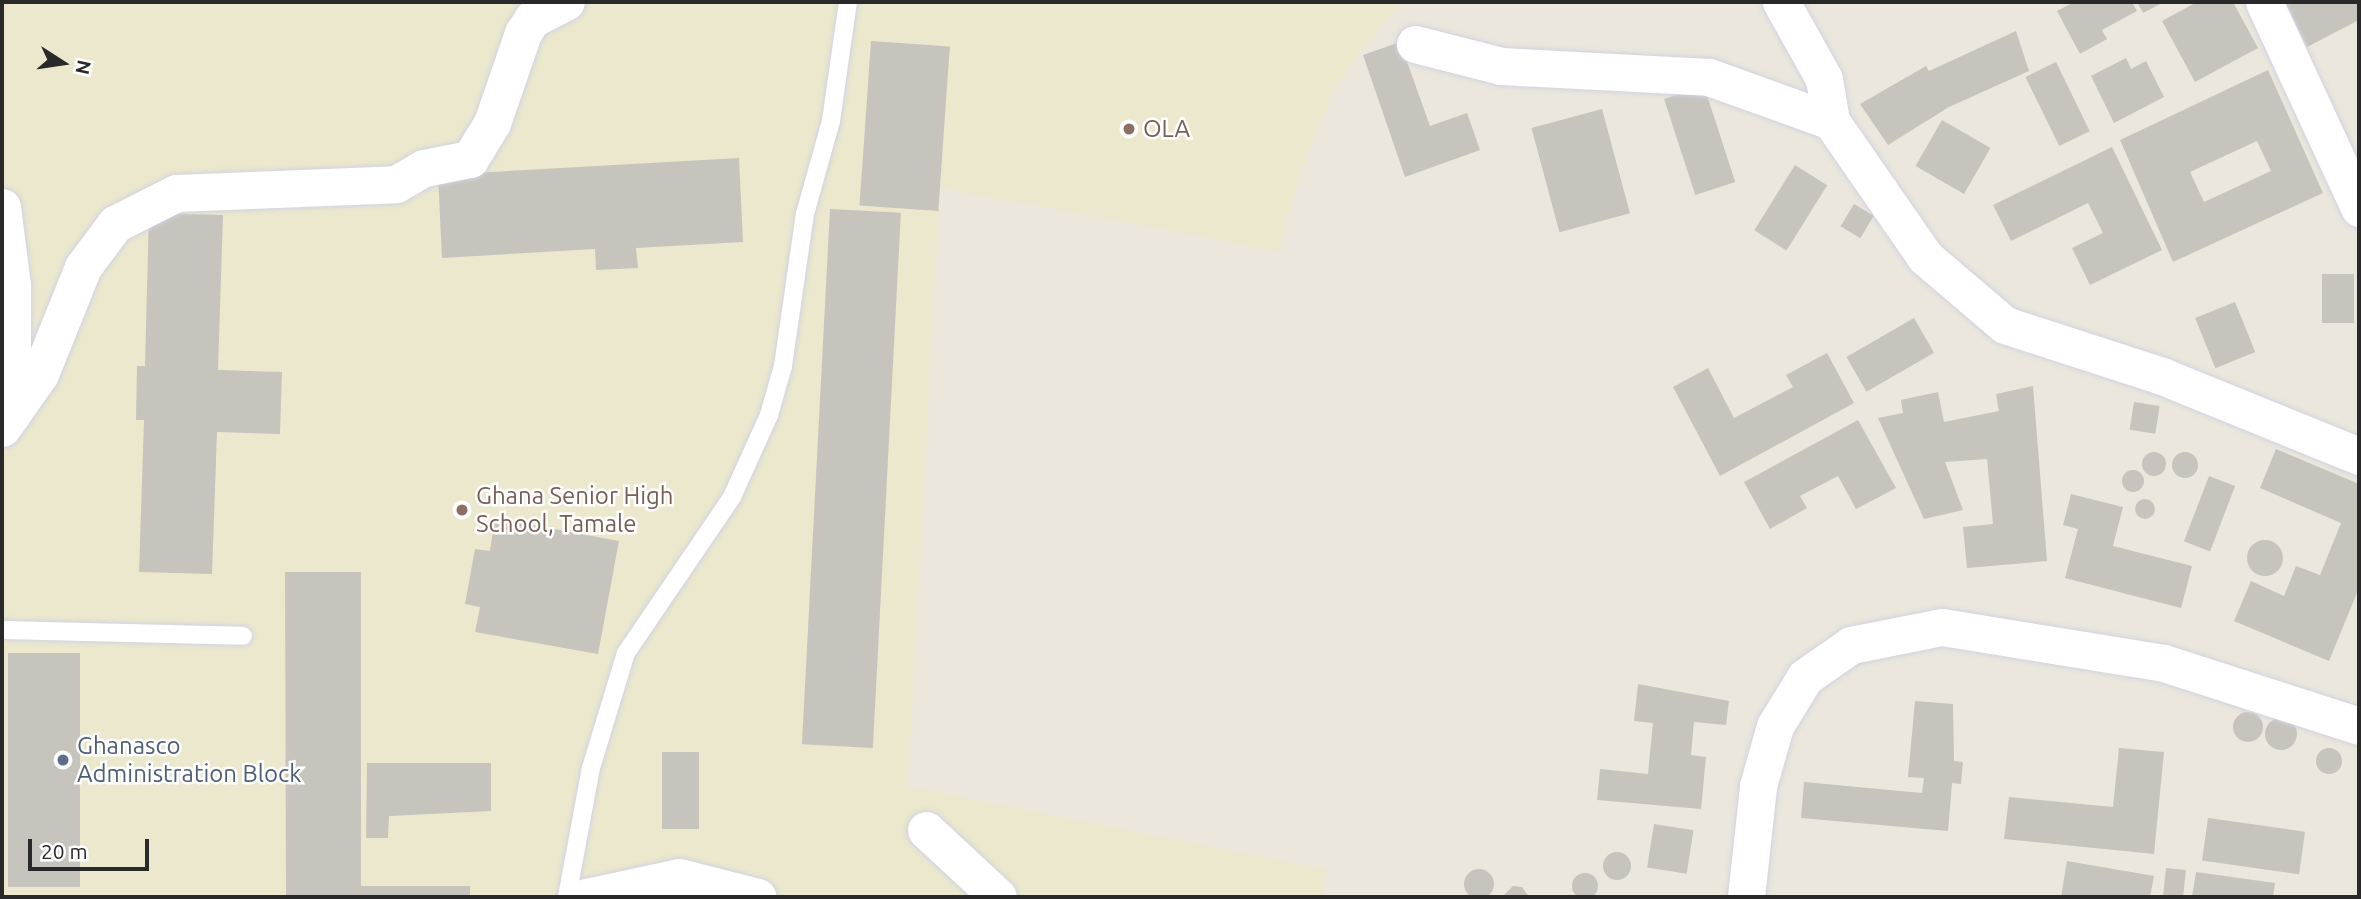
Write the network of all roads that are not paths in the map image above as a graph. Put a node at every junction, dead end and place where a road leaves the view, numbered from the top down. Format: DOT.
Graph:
graph roads {
  1 [pos="566,2"];
  2 [pos="848,2"];
  3 [pos="1781,2"];
  4 [pos="2264,2"];
  5 [pos="1415,44"];
  6 [pos="1831,121"];
  7 [pos="2,207"];
  8 [pos="2359,208"];
  9 [pos="7,421"];
  10 [pos="2359,456"];
  11 [pos="2,630"];
  12 [pos="243,636"];
  13 [pos="2359,726"];
  14 [pos="926,830"];
  15 [pos="567,897"];
  16 [pos="586,897"];
  17 [pos="758,897"];
  18 [pos="998,897"];
  19 [pos="1746,897"];
  1 -- 9 [label="street"];
  2 -- 15 [label="lane"];
  3 -- 6 [label="street"];
  4 -- 8 [label="street"];
  5 -- 6 [label="street"];
  6 -- 10 [label="street"];
  7 -- 9 [label="street"];
  11 -- 12 [label="lane"];
  13 -- 19 [label="street"];
  14 -- 18 [label="street"];
  16 -- 17 [label="street"];
}
